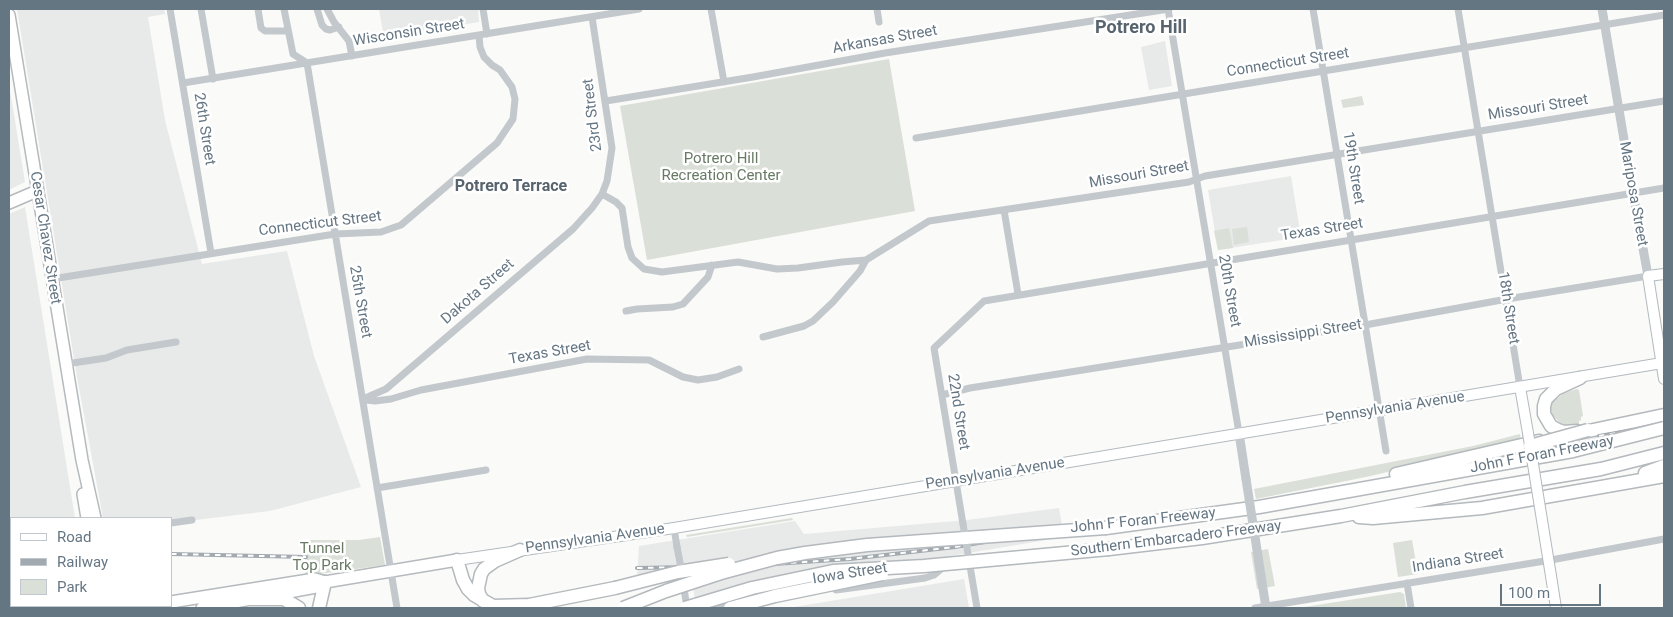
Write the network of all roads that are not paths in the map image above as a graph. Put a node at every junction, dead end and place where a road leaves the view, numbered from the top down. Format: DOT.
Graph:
graph roads {
  1 [pos="170,9"];
  2 [pos="201,9"];
  3 [pos="258,9"];
  4 [pos="284,9"];
  5 [pos="317,9"];
  6 [pos="328,9"];
  7 [pos="483,9"];
  8 [pos="639,9"];
  9 [pos="711,9"];
  10 [pos="877,9"];
  11 [pos="1169,9"];
  12 [pos="1313,9"];
  13 [pos="1458,9"];
  14 [pos="1602,9"];
  15 [pos="9,15"];
  16 [pos="1664,15"];
  17 [pos="592,17"];
  18 [pos="879,22"];
  19 [pos="1605,24"];
  20 [pos="339,27"];
  21 [pos="287,31"];
  22 [pos="483,34"];
  23 [pos="1464,47"];
  24 [pos="352,56"];
  25 [pos="307,63"];
  26 [pos="1323,71"];
  27 [pos="213,79"];
  28 [pos="724,82"];
  29 [pos="183,83"];
  30 [pos="1182,94"];
  31 [pos="606,101"];
  32 [pos="1664,101"];
  33 [pos="1619,108"];
  34 [pos="1478,132"];
  35 [pos="916,138"];
  36 [pos="1337,154"];
  37 [pos="1196,179"];
  38 [pos="1664,188"];
  39 [pos="37,191"];
  40 [pos="1632,193"];
  41 [pos="602,194"];
  42 [pos="14,201"];
  43 [pos="1004,210"];
  44 [pos="1492,216"];
  45 [pos="335,234"];
  46 [pos="1351,240"];
  47 [pos="211,253"];
  48 [pos="866,260"];
  49 [pos="1210,263"];
  50 [pos="712,265"];
  51 [pos="1664,274"];
  52 [pos="1648,276"];
  53 [pos="52,279"];
  54 [pos="1018,294"];
  55 [pos="1507,299"];
  56 [pos="984,301"];
  57 [pos="626,311"];
  58 [pos="1365,325"];
  59 [pos="763,337"];
  60 [pos="176,342"];
  61 [pos="1224,346"];
  62 [pos="1663,363"];
  63 [pos="66,364"];
  64 [pos="739,369"];
  65 [pos="1580,378"];
  66 [pos="1664,379"];
  67 [pos="1520,388"];
  68 [pos="942,395"];
  69 [pos="363,399"];
  70 [pos="1379,411"];
  71 [pos="1664,411"];
  72 [pos="1664,415"];
  73 [pos="1664,428"];
  74 [pos="1588,430"];
  75 [pos="1239,433"];
  76 [pos="1529,440"];
  77 [pos="1386,451"];
  78 [pos="1664,453"];
  79 [pos="82,460"];
  80 [pos="1664,466"];
  81 [pos="486,470"];
  82 [pos="1664,476"];
  83 [pos="956,480"];
  84 [pos="377,488"];
  85 [pos="1538,498"];
  86 [pos="1292,501"];
  87 [pos="1341,516"];
  88 [pos="87,517"];
  89 [pos="95,517"];
  90 [pos="192,520"];
  91 [pos="172,523"];
  92 [pos="674,528"];
  93 [pos="1664,539"];
  94 [pos="520,550"];
  95 [pos="805,553"];
  96 [pos="457,560"];
  97 [pos="969,562"];
  98 [pos="924,566"];
  99 [pos="391,572"];
  100 [pos="325,582"];
  101 [pos="1407,583"];
  102 [pos="252,598"];
  103 [pos="483,601"];
  104 [pos="172,602"];
  105 [pos="1270,607"];
  106 [pos="202,608"];
  107 [pos="299,608"];
  108 [pos="318,608"];
  109 [pos="397,608"];
  110 [pos="623,608"];
  111 [pos="686,608"];
  112 [pos="718,608"];
  113 [pos="730,608"];
  114 [pos="977,608"];
  115 [pos="1255,608"];
  116 [pos="1411,608"];
  117 [pos="1556,608"];
  1 -- 29 [label="street, 26th Street"];
  2 -- 27 [label="street"];
  3 -- 21 [label="street"];
  4 -- 21 [label="street"];
  5 -- 20 [label="street"];
  6 -- 20 [label="street"];
  7 -- 22 [label="street, Connecticut Street"];
  8 -- 17 [label="street, Wisconsin Street"];
  9 -- 28 [label="street"];
  10 -- 18 [label="street"];
  11 -- 28 [label="street, Arkansas Street"];
  11 -- 30 [label="street, 20th Street"];
  12 -- 26 [label="street, 19th Street"];
  13 -- 23 [label="street, 18th Street"];
  14 -- 19 [label="street, Mariposa Street"];
  15 -- 39 [label="main road, Cesar Chavez Street"];
  16 -- 19 [label="street, Connecticut Street"];
  17 -- 22 [label="street, Wisconsin Street"];
  17 -- 31 [label="street, 23rd Street"];
  19 -- 23 [label="street, Connecticut Street"];
  19 -- 33 [label="street, Mariposa Street"];
  20 -- 24 [label="street"];
  21 -- 25 [label="street"];
  22 -- 24 [label="street, Wisconsin Street"];
  22 -- 45 [label="street, Connecticut Street"];
  23 -- 26 [label="street, Connecticut Street"];
  23 -- 34 [label="street, 18th Street"];
  24 -- 25 [label="street, Wisconsin Street"];
  25 -- 27 [label="street, Wisconsin Street"];
  25 -- 45 [label="street, 25th Street"];
  26 -- 30 [label="street, Connecticut Street"];
  26 -- 36 [label="street, 19th Street"];
  27 -- 29 [label="street, Wisconsin Street"];
  28 -- 31 [label="street, Arkansas Street"];
  29 -- 47 [label="street, 26th Street"];
  30 -- 35 [label="street, Connecticut Street"];
  30 -- 37 [label="street, 20th Street"];
  31 -- 41 [label="street, 23rd Street"];
  32 -- 33 [label="street, Missouri Street"];
  33 -- 34 [label="street, Missouri Street"];
  33 -- 40 [label="street, Mariposa Street"];
  34 -- 36 [label="street, Missouri Street"];
  34 -- 44 [label="street, 18th Street"];
  36 -- 37 [label="street, Missouri Street"];
  36 -- 46 [label="street, 19th Street"];
  37 -- 43 [label="street, Missouri Street"];
  37 -- 49 [label="street, 20th Street"];
  38 -- 40 [label="street, Texas Street"];
  39 -- 42 [label="main road"];
  39 -- 53 [label="main road, Cesar Chavez Street"];
  40 -- 44 [label="street, Texas Street"];
  40 -- 52 [label="street, Mariposa Street"];
  41 -- 50 [label="street, Missouri Street"];
  41 -- 69 [label="street, Dakota Street"];
  43 -- 48 [label="street, Missouri Street"];
  43 -- 54 [label="street"];
  44 -- 46 [label="street, Texas Street"];
  44 -- 55 [label="street, 18th Street"];
  45 -- 47 [label="street, Connecticut Street"];
  45 -- 69 [label="street, 25th Street"];
  46 -- 49 [label="street, Texas Street"];
  46 -- 58 [label="street, 19th Street"];
  47 -- 53 [label="street, Connecticut Street"];
  48 -- 50 [label="street, Missouri Street"];
  48 -- 59 [label="street"];
  49 -- 54 [label="street, Texas Street"];
  49 -- 61 [label="street, 20th Street"];
  50 -- 57 [label="street"];
  51 -- 52 [label="main road, Mississippi Street"];
  52 -- 55 [label="street, Mississippi Street"];
  52 -- 62 [label="main road, Mariposa Street"];
  53 -- 63 [label="main road, Cesar Chavez Street"];
  54 -- 56 [label="street, Texas Street"];
  55 -- 58 [label="street, Mississippi Street"];
  55 -- 67 [label="street, 18th Street"];
  56 -- 68 [label="street, 22nd Street"];
  58 -- 61 [label="street, Mississippi Street"];
  58 -- 70 [label="street, 19th Street"];
  60 -- 63 [label="street"];
  61 -- 68 [label="street, Mississippi Street"];
  61 -- 75 [label="street, 20th Street"];
  62 -- 65 [label="main road, Pennsylvania Avenue"];
  62 -- 66 [label="main road, Mariposa Street"];
  63 -- 79 [label="main road, Cesar Chavez Street"];
  64 -- 69 [label="street, Texas Street"];
  65 -- 67 [label="main road, Pennsylvania Avenue"];
  65 -- 74 [label="highway, bridge"];
  67 -- 70 [label="main road, Pennsylvania Avenue"];
  67 -- 76 [label="main road, 18th Street"];
  68 -- 83 [label="street, 22nd Street"];
  69 -- 84 [label="street, 25th Street"];
  70 -- 75 [label="main road, Pennsylvania Avenue"];
  70 -- 77 [label="street, 19th Street"];
  71 -- 74 [label="highway"];
  72 -- 86 [label="highway"];
  73 -- 86 [label="highway, John F Foran Freeway, bridge"];
  74 -- 76 [label="highway, bridge"];
  75 -- 83 [label="main road, Pennsylvania Avenue"];
  75 -- 105 [label="street, 20th Street, bridge"];
  76 -- 85 [label="main road, 18th Street, bridge"];
  78 -- 87 [label="highway, Southern Embarcadero Freeway"];
  79 -- 88 [label="main road, Cesar Chavez Street"];
  79 -- 89 [label="main road, Cesar Chavez Street"];
  80 -- 85 [label="highway"];
  81 -- 84 [label="street"];
  82 -- 87 [label="highway"];
  83 -- 92 [label="main road, Pennsylvania Avenue"];
  83 -- 97 [label="street, 22nd Street, bridge"];
  84 -- 99 [label="street, 25th Street"];
  85 -- 117 [label="main road, 18th Street, bridge"];
  86 -- 95 [label="highway, John F Foran Freeway, bridge"];
  87 -- 98 [label="highway, Southern Embarcadero Freeway, bridge"];
  90 -- 91 [label="street"];
  92 -- 94 [label="main road, Pennsylvania Avenue"];
  92 -- 111 [label="street, bridge"];
  93 -- 101 [label="street, Indiana Street"];
  94 -- 96 [label="main road, Pennsylvania Avenue"];
  94 -- 103 [label="highway"];
  95 -- 103 [label="highway, bridge"];
  95 -- 110 [label="highway, John F Foran Freeway, bridge"];
  96 -- 99 [label="main road, Pennsylvania Avenue"];
  96 -- 103 [label="highway"];
  97 -- 112 [label="street, Iowa Street"];
  97 -- 114 [label="street, 22nd Street"];
  98 -- 111 [label="highway, Southern Embarcadero Freeway, bridge"];
  98 -- 113 [label="highway, bridge"];
  99 -- 100 [label="main road, Pennsylvania Avenue"];
  99 -- 109 [label="street, 25th Street"];
  100 -- 102 [label="main road, Pennsylvania Avenue"];
  100 -- 104 [label="main road, Pennsylvania Avenue"];
  100 -- 108 [label="highway"];
  101 -- 105 [label="street, Indiana Street"];
  101 -- 116 [label="street"];
  102 -- 106 [label="main road, Pennsylvania Avenue"];
  102 -- 107 [label="highway"];
  105 -- 115 [label="street, Indiana Street"];
}
